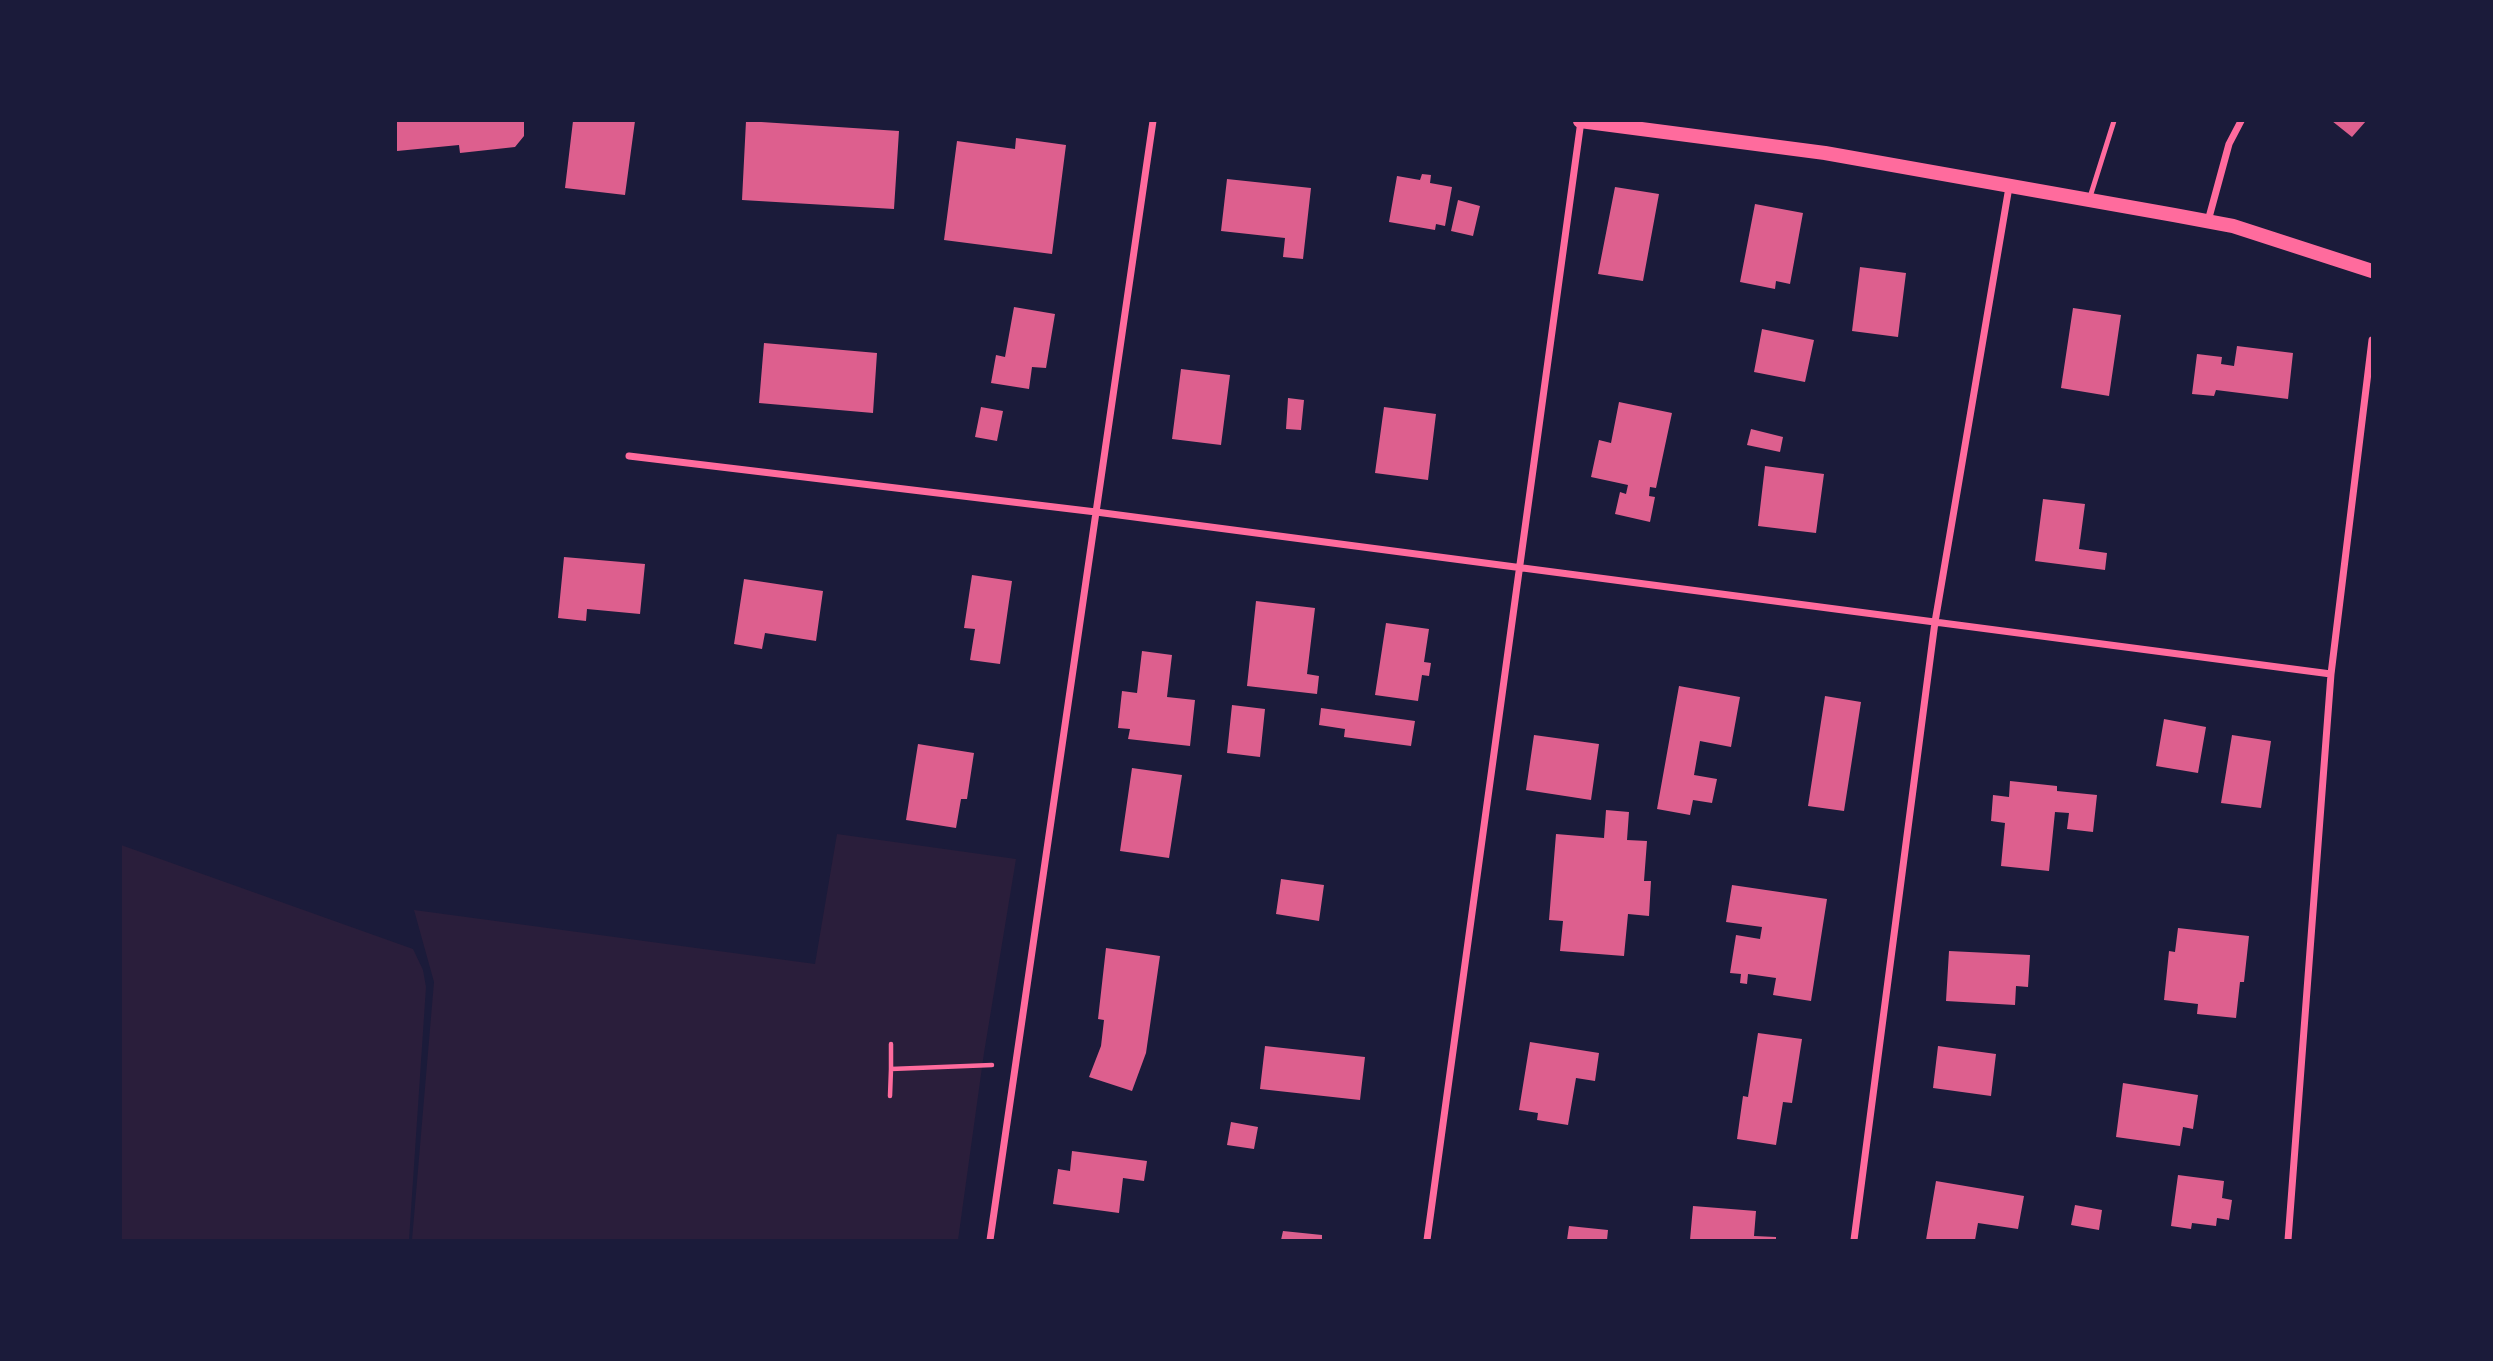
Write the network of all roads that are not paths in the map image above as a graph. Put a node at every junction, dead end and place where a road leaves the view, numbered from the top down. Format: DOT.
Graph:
graph roads {
  1 [pos="1153,121"];
  2 [pos="1581,121"];
  3 [pos="2114,121"];
  4 [pos="2241,121"];
  5 [pos="2009,187"];
  6 [pos="2089,200"];
  7 [pos="2208,221"];
  8 [pos="2372,271"];
  9 [pos="2372,340"];
  10 [pos="629,456"];
  11 [pos="1096,512"];
  12 [pos="1520,568"];
  13 [pos="1935,622"];
  14 [pos="2331,674"];
  15 [pos="990,1240"];
  16 [pos="1427,1240"];
  17 [pos="1854,1240"];
  18 [pos="2288,1240"];
  1 -- 11 [label="street"];
  2 -- 5 [label="main road"];
  2 -- 12 [label="street"];
  3 -- 6 [label="lane"];
  4 -- 7 [label="street"];
  5 -- 6 [label="main road"];
  5 -- 13 [label="street"];
  6 -- 7 [label="main road"];
  7 -- 8 [label="main road"];
  9 -- 14 [label="street"];
  10 -- 11 [label="street"];
  11 -- 12 [label="street"];
  11 -- 15 [label="street"];
  12 -- 13 [label="street"];
  12 -- 16 [label="street"];
  13 -- 14 [label="street"];
  13 -- 17 [label="street"];
  14 -- 18 [label="street"];
}
